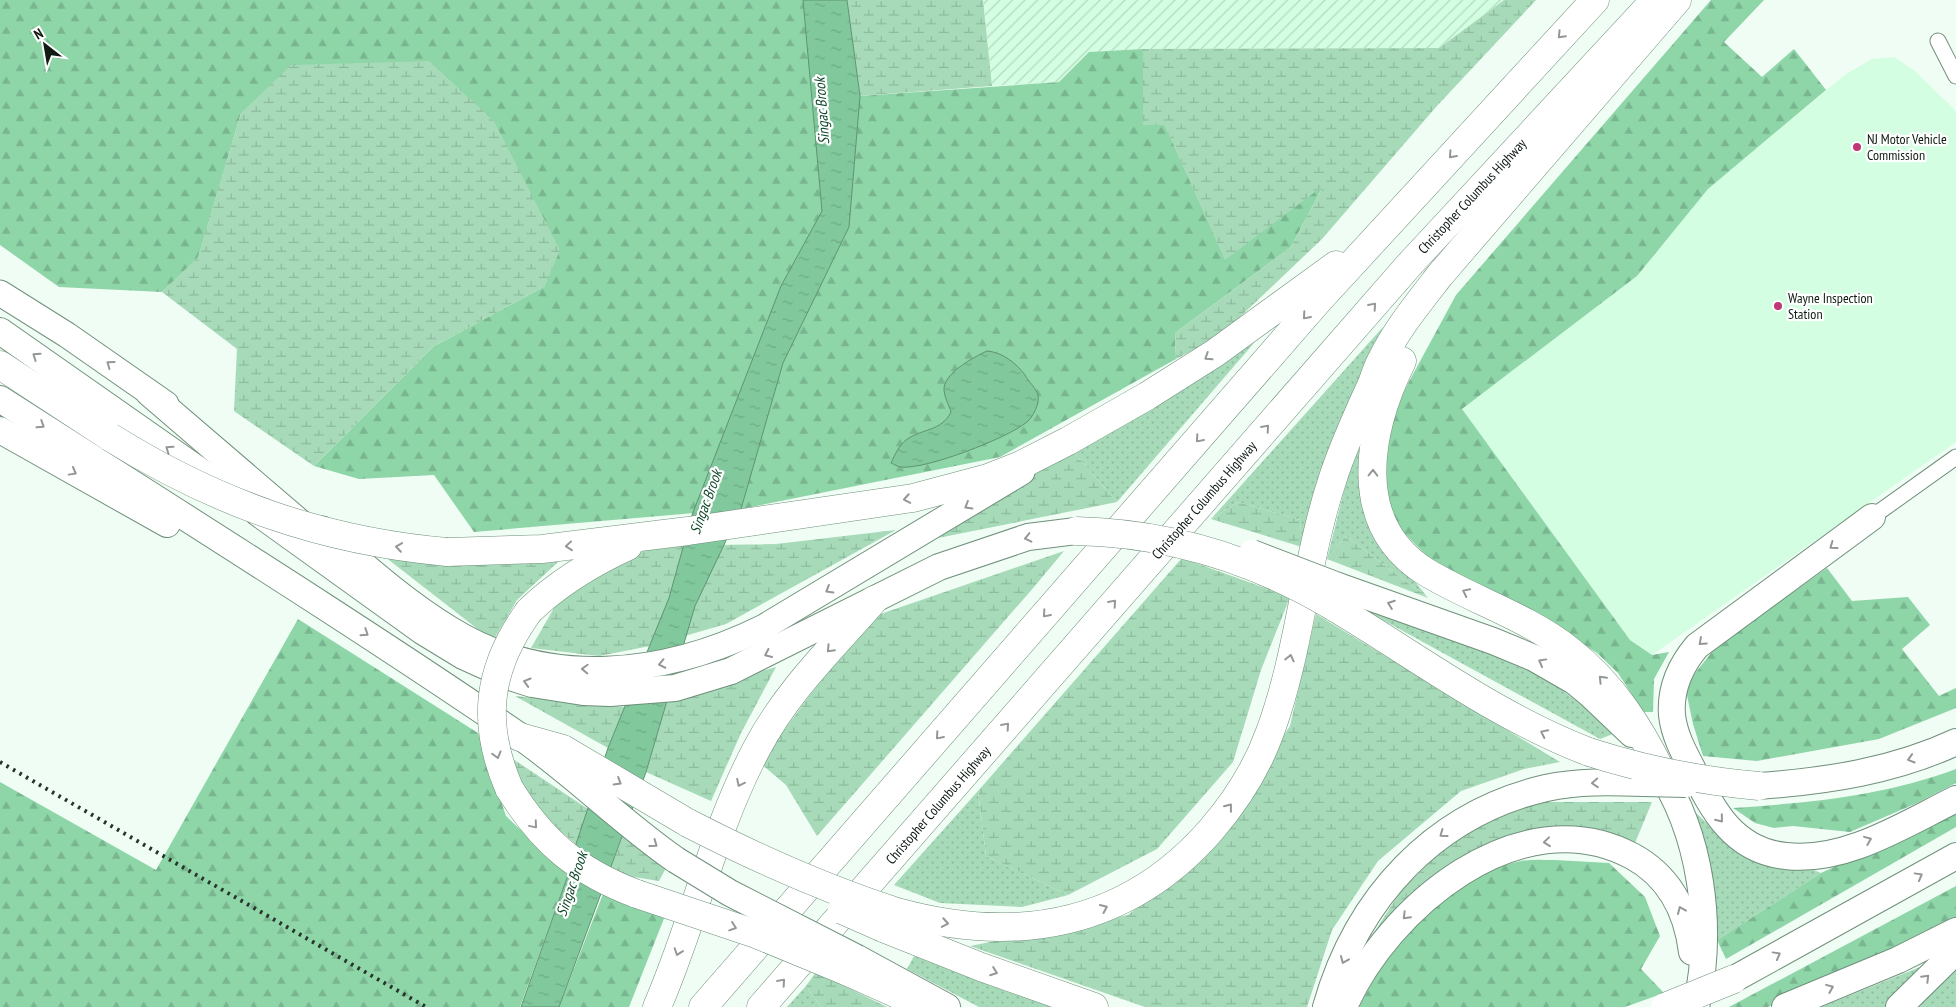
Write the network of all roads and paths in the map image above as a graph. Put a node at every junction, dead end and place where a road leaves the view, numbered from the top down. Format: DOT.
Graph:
graph roads {
  1 [pos="1595,0"];
  2 [pos="1655,0"];
  3 [pos="1678,0"];
  4 [pos="1938,41"];
  5 [pos="1956,76"];
  6 [pos="1492,214"];
  7 [pos="1385,228"];
  8 [pos="0,293"];
  9 [pos="0,331"];
  10 [pos="0,364"];
  11 [pos="149,393"];
  12 [pos="0,399"];
  13 [pos="0,430"];
  14 [pos="1068,441"];
  15 [pos="1956,457"];
  16 [pos="1872,517"];
  17 [pos="1076,531"];
  18 [pos="652,536"];
  19 [pos="1336,596"];
  20 [pos="874,600"];
  21 [pos="324,606"];
  22 [pos="422,631"];
  23 [pos="520,737"];
  24 [pos="1956,742"];
  25 [pos="1654,781"];
  26 [pos="1759,786"];
  27 [pos="1956,799"];
  28 [pos="1956,856"];
  29 [pos="890,920"];
  30 [pos="1956,931"];
  31 [pos="1956,951"];
  32 [pos="852,965"];
  33 [pos="1734,979"];
  34 [pos="657,1007"];
  35 [pos="703,1007"];
  36 [pos="761,1007"];
  37 [pos="926,1007"];
  38 [pos="947,1007"];
  39 [pos="1094,1007"];
  40 [pos="1326,1007"];
  41 [pos="1344,1007"];
  42 [pos="1665,1007"];
  43 [pos="1686,1007"];
  44 [pos="1692,1007"];
  45 [pos="1696,1007"];
  46 [pos="1785,1007"];
  47 [pos="1898,1007"];
  1 -- 7 [label="highway, one-way"];
  36 -- 2 [label="highway, Christopher Columbus Highway, one-way"];
  3 -- 6 [label="highway"];
  4 -- 5 [label="street"];
  25 -- 6 [label="highway, one-way"];
  29 -- 6 [label="highway, one-way"];
  7 -- 14 [label="highway, one-way"];
  7 -- 35 [label="highway, one-way"];
  11 -- 8 [label="main road, one-way"];
  22 -- 9 [label="highway, one-way"];
  18 -- 10 [label="highway, one-way, bridge"];
  14 -- 11 [label="main road, one-way"];
  11 -- 22 [label="highway"];
  12 -- 21 [label="highway, one-way"];
  13 -- 21 [label="highway, one-way"];
  14 -- 18 [label="highway, one-way"];
  15 -- 16 [label="street"];
  16 -- 27 [label="highway, one-way"];
  17 -- 19 [label="highway, bridge"];
  17 -- 20 [label="highway, one-way"];
  18 -- 32 [label="highway, one-way, bridge"];
  25 -- 19 [label="highway, one-way"];
  26 -- 19 [label="highway, one-way, bridge"];
  20 -- 22 [label="highway, one-way"];
  20 -- 34 [label="highway, one-way"];
  21 -- 23 [label="highway, one-way"];
  23 -- 29 [label="highway, one-way, bridge"];
  23 -- 32 [label="highway, one-way, bridge"];
  24 -- 26 [label="highway, one-way"];
  25 -- 26 [label="highway, bridge"];
  25 -- 40 [label="highway, one-way"];
  25 -- 45 [label="highway"];
  33 -- 28 [label="highway, one-way"];
  29 -- 39 [label="highway, one-way"];
  46 -- 30 [label="highway, one-way"];
  47 -- 31 [label="highway, one-way"];
  32 -- 37 [label="highway"];
  32 -- 38 [label="highway"];
  33 -- 42 [label="highway, bridge"];
  33 -- 44 [label="highway, bridge"];
  43 -- 41 [label="highway, one-way"];
}
